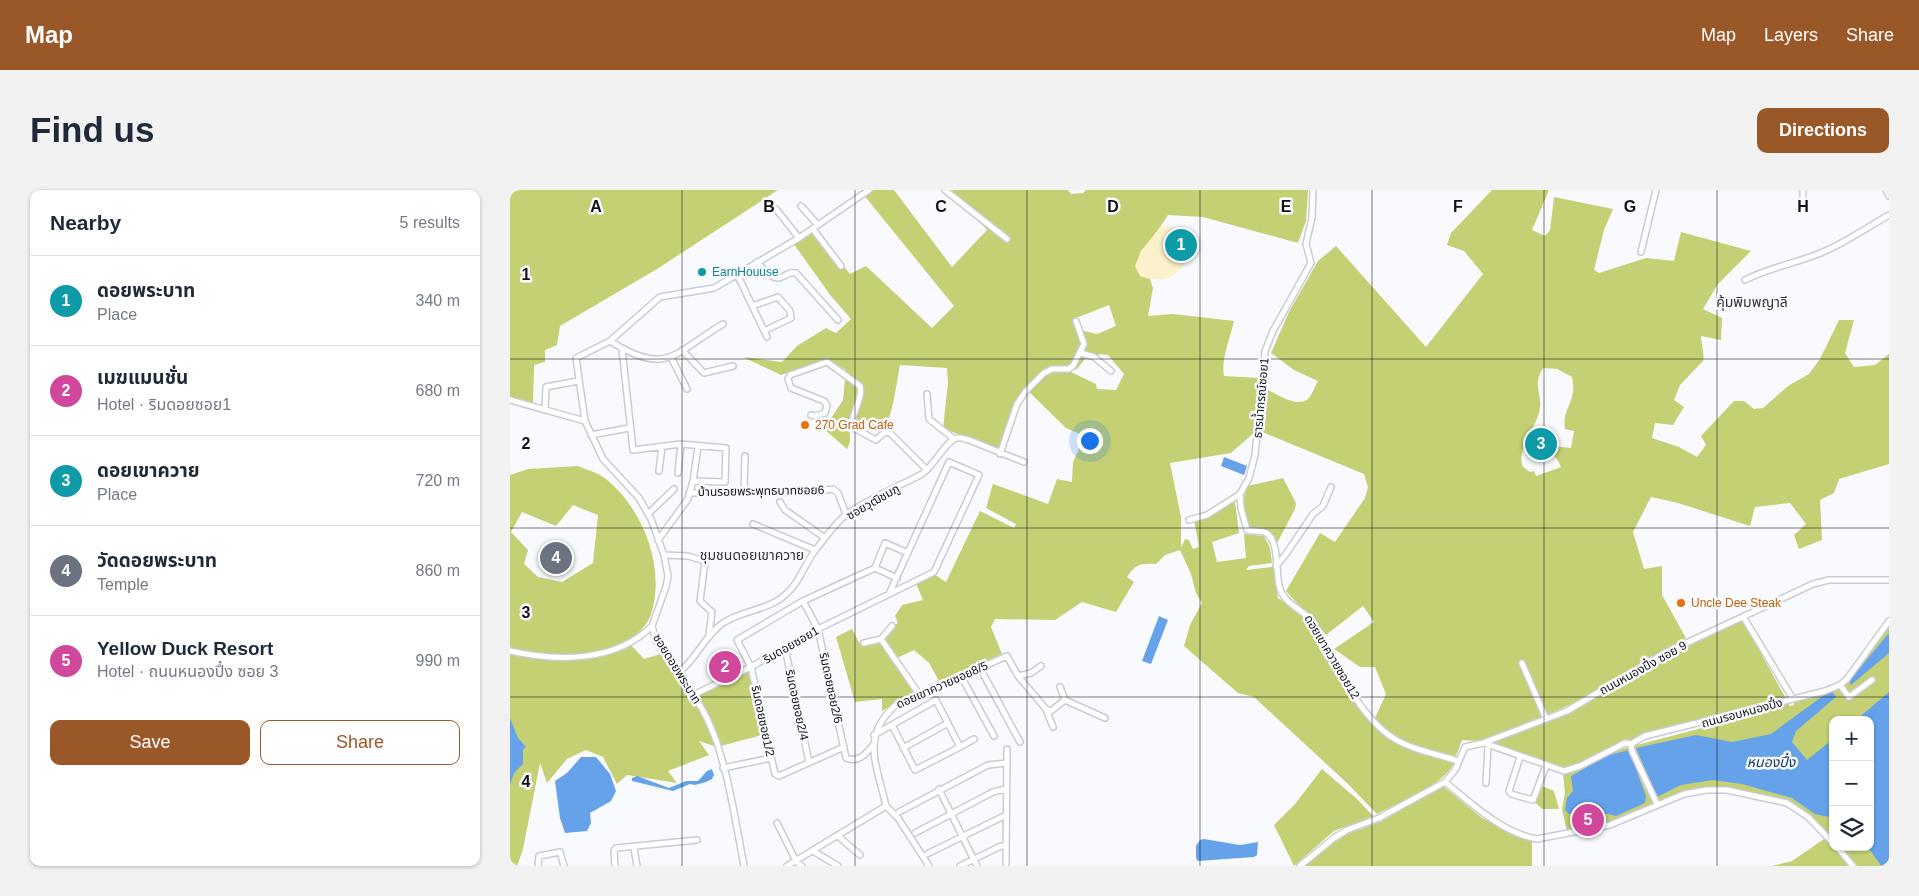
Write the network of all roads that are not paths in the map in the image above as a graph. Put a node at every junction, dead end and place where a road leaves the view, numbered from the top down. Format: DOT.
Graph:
graph roads {
  1 [pos="869,190"];
  2 [pos="945,190"];
  3 [pos="1313,190"];
  4 [pos="1656,190"];
  5 [pos="1804,190"];
  6 [pos="1886,190"];
  7 [pos="1889,196"];
  8 [pos="1804,200"];
  9 [pos="800,206"];
  10 [pos="776,209"];
  11 [pos="1889,215"];
  12 [pos="815,227"];
  13 [pos="799,238"];
  14 [pos="1007,239"];
  15 [pos="1641,252"];
  16 [pos="757,262"];
  17 [pos="841,266"];
  18 [pos="737,274"];
  19 [pos="1745,280"];
  20 [pos="752,306"];
  21 [pos="838,320"];
  22 [pos="1076,321"];
  23 [pos="723,324"];
  24 [pos="764,331"];
  25 [pos="767,337"];
  26 [pos="610,342"];
  27 [pos="622,349"];
  28 [pos="682,350"];
  29 [pos="1081,353"];
  30 [pos="671,357"];
  31 [pos="734,366"];
  32 [pos="1111,371"];
  33 [pos="578,381"];
  34 [pos="687,389"];
  35 [pos="927,394"];
  36 [pos="510,400"];
  37 [pos="545,410"];
  38 [pos="810,415"];
  39 [pos="585,421"];
  40 [pos="629,428"];
  41 [pos="591,435"];
  42 [pos="954,439"];
  43 [pos="681,444"];
  44 [pos="662,447"];
  45 [pos="698,447"];
  46 [pos="1000,454"];
  47 [pos="745,456"];
  48 [pos="1024,462"];
  49 [pos="927,470"];
  50 [pos="659,471"];
  51 [pos="678,473"];
  52 [pos="693,482"];
  53 [pos="1331,487"];
  54 [pos="674,489"];
  55 [pos="690,492"];
  56 [pos="744,492"];
  57 [pos="1240,494"];
  58 [pos="780,502"];
  59 [pos="648,514"];
  60 [pos="846,514"];
  61 [pos="1189,520"];
  62 [pos="753,524"];
  63 [pos="825,538"];
  64 [pos="658,540"];
  65 [pos="815,550"];
  66 [pos="908,553"];
  67 [pos="664,555"];
  68 [pos="1276,566"];
  69 [pos="875,568"];
  70 [pos="897,578"];
  71 [pos="1889,580"];
  72 [pos="889,594"];
  73 [pos="803,600"];
  74 [pos="1744,618"];
  75 [pos="1889,622"];
  76 [pos="652,626"];
  77 [pos="892,626"];
  78 [pos="818,629"];
  79 [pos="709,634"];
  80 [pos="881,639"];
  81 [pos="864,643"];
  82 [pos="785,648"];
  83 [pos="510,652"];
  84 [pos="1522,663"];
  85 [pos="1041,666"];
  86 [pos="751,667"];
  87 [pos="980,668"];
  88 [pos="678,673"];
  89 [pos="961,676"];
  90 [pos="1018,676"];
  91 [pos="1872,680"];
  92 [pos="1840,685"];
  93 [pos="1060,688"];
  94 [pos="918,694"];
  95 [pos="693,695"];
  96 [pos="1793,699"];
  97 [pos="1065,700"];
  98 [pos="1046,710"];
  99 [pos="1105,718"];
  100 [pos="1546,719"];
  101 [pos="948,722"];
  102 [pos="892,725"];
  103 [pos="1053,727"];
  104 [pos="874,735"];
  105 [pos="994,736"];
  106 [pos="974,739"];
  107 [pos="1020,742"];
  108 [pos="1486,744"];
  109 [pos="1631,744"];
  110 [pos="873,745"];
  111 [pos="960,747"];
  112 [pos="844,748"];
  113 [pos="903,748"];
  114 [pos="1006,749"];
  115 [pos="1520,757"];
  116 [pos="771,758"];
  117 [pos="1458,760"];
  118 [pos="809,762"];
  119 [pos="1006,763"];
  120 [pos="1546,766"];
  121 [pos="723,768"];
  122 [pos="1445,782"];
  123 [pos="1486,783"];
  124 [pos="1006,789"];
  125 [pos="939,790"];
  126 [pos="1657,804"];
  127 [pos="886,806"];
  128 [pos="899,812"];
  129 [pos="951,814"];
  130 [pos="1006,815"];
  131 [pos="777,823"];
  132 [pos="915,833"];
  133 [pos="838,836"];
  134 [pos="963,837"];
  135 [pos="1829,839"];
  136 [pos="697,840"];
  137 [pos="1006,846"];
  138 [pos="634,848"];
  139 [pos="813,851"];
  140 [pos="1840,851"];
  141 [pos="927,854"];
  142 [pos="860,855"];
  143 [pos="974,859"];
  144 [pos="796,861"];
  145 [pos="1006,864"];
  146 [pos="538,866"];
  147 [pos="564,866"];
  148 [pos="615,866"];
  149 [pos="636,866"];
  150 [pos="744,866"];
  151 [pos="787,866"];
  152 [pos="802,866"];
  153 [pos="838,866"];
  154 [pos="929,866"];
  155 [pos="960,866"];
  156 [pos="977,866"];
  157 [pos="1300,866"];
  158 [pos="1853,866"];
  1 -- 12 [label="street"];
  2 -- 14 [label="street"];
  3 -- 57 [label="street, ธารน้ำกรณ์ซอย1"];
  4 -- 15 [label="street"];
  5 -- 8 [label="street"];
  6 -- 7 [label="street"];
  9 -- 12 [label="street"];
  10 -- 13 [label="street"];
  11 -- 19 [label="street"];
  12 -- 13 [label="street"];
  12 -- 17 [label="street"];
  13 -- 16 [label="street"];
  16 -- 18 [label="street"];
  16 -- 21 [label="street"];
  18 -- 20 [label="street"];
  18 -- 26 [label="street"];
  20 -- 24 [label="street"];
  20 -- 24 [label="street"];
  22 -- 29 [label="street"];
  23 -- 28 [label="street"];
  24 -- 25 [label="street"];
  26 -- 27 [label="street"];
  26 -- 33 [label="street, ซอยดอยพระบาท"];
  27 -- 30 [label="street"];
  27 -- 40 [label="street"];
  28 -- 30 [label="street"];
  28 -- 31 [label="street"];
  29 -- 32 [label="street"];
  29 -- 46 [label="street"];
  30 -- 34 [label="street"];
  33 -- 37 [label="street"];
  33 -- 39 [label="street, ซอยดอยพระบาท"];
  35 -- 42 [label="street"];
  36 -- 37 [label="street"];
  37 -- 39 [label="street"];
  38 -- 49 [label="street"];
  39 -- 41 [label="street, ซอยดอยพระบาท"];
  40 -- 41 [label="street"];
  40 -- 44 [label="street"];
  41 -- 59 [label="street, ซอยดอยพระบาท"];
  42 -- 46 [label="street"];
  42 -- 49 [label="street, ซอยวุฒิชมภู"];
  43 -- 44 [label="street"];
  43 -- 45 [label="street"];
  43 -- 51 [label="street"];
  44 -- 50 [label="street"];
  45 -- 52 [label="street"];
  45 -- 52 [label="street"];
  46 -- 48 [label="street"];
  47 -- 56 [label="street"];
  49 -- 60 [label="street, ซอยวุฒิชมภู"];
  52 -- 55 [label="street"];
  53 -- 68 [label="street"];
  54 -- 59 [label="street"];
  55 -- 56 [label="street, บ้านรอยพระพุทธบาทซอย6"];
  55 -- 64 [label="street"];
  56 -- 60 [label="street, บ้านรอยพระพุทธบาทซอย6"];
  57 -- 61 [label="street"];
  57 -- 68 [label="street"];
  58 -- 63 [label="street"];
  59 -- 64 [label="street, ซอยดอยพระบาท"];
  60 -- 63 [label="street, ซอยวุฒิชมภู"];
  62 -- 65 [label="street"];
  63 -- 65 [label="street, ซอยวุฒิชมภู"];
  64 -- 67 [label="street, ซอยดอยพระบาท"];
  65 -- 79 [label="street, ซอยวุฒิชมภู"];
  66 -- 69 [label="street"];
  66 -- 70 [label="street"];
  66 -- 72 [label="street, ริมดอยซอย1"];
  67 -- 76 [label="street, ซอยดอยพระบาท"];
  67 -- 79 [label="street"];
  68 -- 117 [label="street, ดอยเขาควายซอย12"];
  69 -- 70 [label="street"];
  69 -- 73 [label="street"];
  70 -- 72 [label="street"];
  71 -- 74 [label="street, ถนนหนองปึ๋ง ซอย 9"];
  72 -- 78 [label="street, ริมดอยซอย1"];
  73 -- 78 [label="street, ริมดอยซอย2/6"];
  73 -- 86 [label="street, ริมดอยซอย1/2"];
  74 -- 96 [label="street"];
  74 -- 100 [label="street, ถนนหนองปึ๋ง ซอย 9"];
  75 -- 92 [label="street"];
  76 -- 83 [label="street"];
  76 -- 88 [label="street, ซอยดอยพระบาท"];
  77 -- 80 [label="street"];
  78 -- 82 [label="street, ริมดอยซอย1"];
  78 -- 112 [label="street, ริมดอยซอย2/6"];
  79 -- 88 [label="street, ซอยวุฒิชมภู"];
  80 -- 81 [label="street"];
  80 -- 94 [label="street"];
  82 -- 86 [label="street, ริมดอยซอย1"];
  82 -- 118 [label="street, ริมดอยซอย2/4"];
  84 -- 100 [label="street"];
  85 -- 90 [label="street"];
  86 -- 95 [label="street, ริมดอยซอย1"];
  86 -- 116 [label="street, ริมดอยซอย1/2"];
  87 -- 89 [label="street, ดอยเขาควายซอย8/5"];
  87 -- 90 [label="street, ดอยเขาควายซอย8/5"];
  87 -- 107 [label="street"];
  88 -- 95 [label="street, ซอยดอยพระบาท"];
  89 -- 94 [label="street, ดอยเขาควายซอย8/5"];
  89 -- 105 [label="street"];
  90 -- 98 [label="street"];
  91 -- 92 [label="street"];
  92 -- 96 [label="street, ถนนรอบหนองปึ๋ง"];
  93 -- 97 [label="street"];
  94 -- 104 [label="street, ดอยเขาควายซอย8/5"];
  95 -- 121 [label="street, ซอยดอยพระบาท"];
  96 -- 109 [label="street, ถนนรอบหนองปึ๋ง"];
  97 -- 98 [label="street"];
  97 -- 99 [label="street"];
  98 -- 103 [label="street"];
  100 -- 108 [label="street, ถนนหนองปึ๋ง ซอย 9"];
  101 -- 102 [label="street"];
  101 -- 111 [label="street"];
  101 -- 113 [label="street"];
  102 -- 104 [label="street"];
  102 -- 113 [label="street"];
  104 -- 110 [label="street, ดอยเขาควายซอย8/5"];
  106 -- 111 [label="street"];
  108 -- 115 [label="street, ถนนรอบหนองปึ๋ง"];
  108 -- 117 [label="street, ถนนหนองปึ๋ง ซอย 9"];
  108 -- 123 [label="street"];
  109 -- 120 [label="street, ถนนรอบหนองปึ๋ง"];
  109 -- 126 [label="street"];
  110 -- 112 [label="street"];
  110 -- 127 [label="street, ดอยเขาควายซอย8/5"];
  111 -- 113 [label="street"];
  112 -- 118 [label="street"];
  114 -- 119 [label="street"];
  115 -- 120 [label="street, ถนนรอบหนองปึ๋ง"];
  115 -- 120 [label="street"];
  116 -- 118 [label="street, ริมดอยซอย1/2"];
  116 -- 121 [label="street"];
  117 -- 122 [label="street, ถนนหนองปึ๋ง ซอย 9"];
  119 -- 124 [label="street"];
  119 -- 125 [label="street"];
  121 -- 150 [label="street, ซอยดอยพระบาท"];
  122 -- 126 [label="street"];
  122 -- 157 [label="street"];
  124 -- 129 [label="street"];
  124 -- 130 [label="street"];
  125 -- 128 [label="street"];
  125 -- 129 [label="street"];
  126 -- 135 [label="street"];
  127 -- 133 [label="street"];
  127 -- 154 [label="street"];
  129 -- 132 [label="street"];
  129 -- 134 [label="street"];
  130 -- 134 [label="street"];
  130 -- 137 [label="street"];
  131 -- 144 [label="street"];
  133 -- 139 [label="street"];
  133 -- 142 [label="street"];
  134 -- 141 [label="street"];
  134 -- 143 [label="street"];
  136 -- 138 [label="street"];
  137 -- 143 [label="street"];
  137 -- 145 [label="street"];
  138 -- 148 [label="street"];
  138 -- 149 [label="street"];
  139 -- 144 [label="street"];
  139 -- 153 [label="street"];
  140 -- 158 [label="street"];
  143 -- 155 [label="street"];
  143 -- 156 [label="street"];
  144 -- 151 [label="street"];
  144 -- 152 [label="street"];
  146 -- 147 [label="street"];
}
